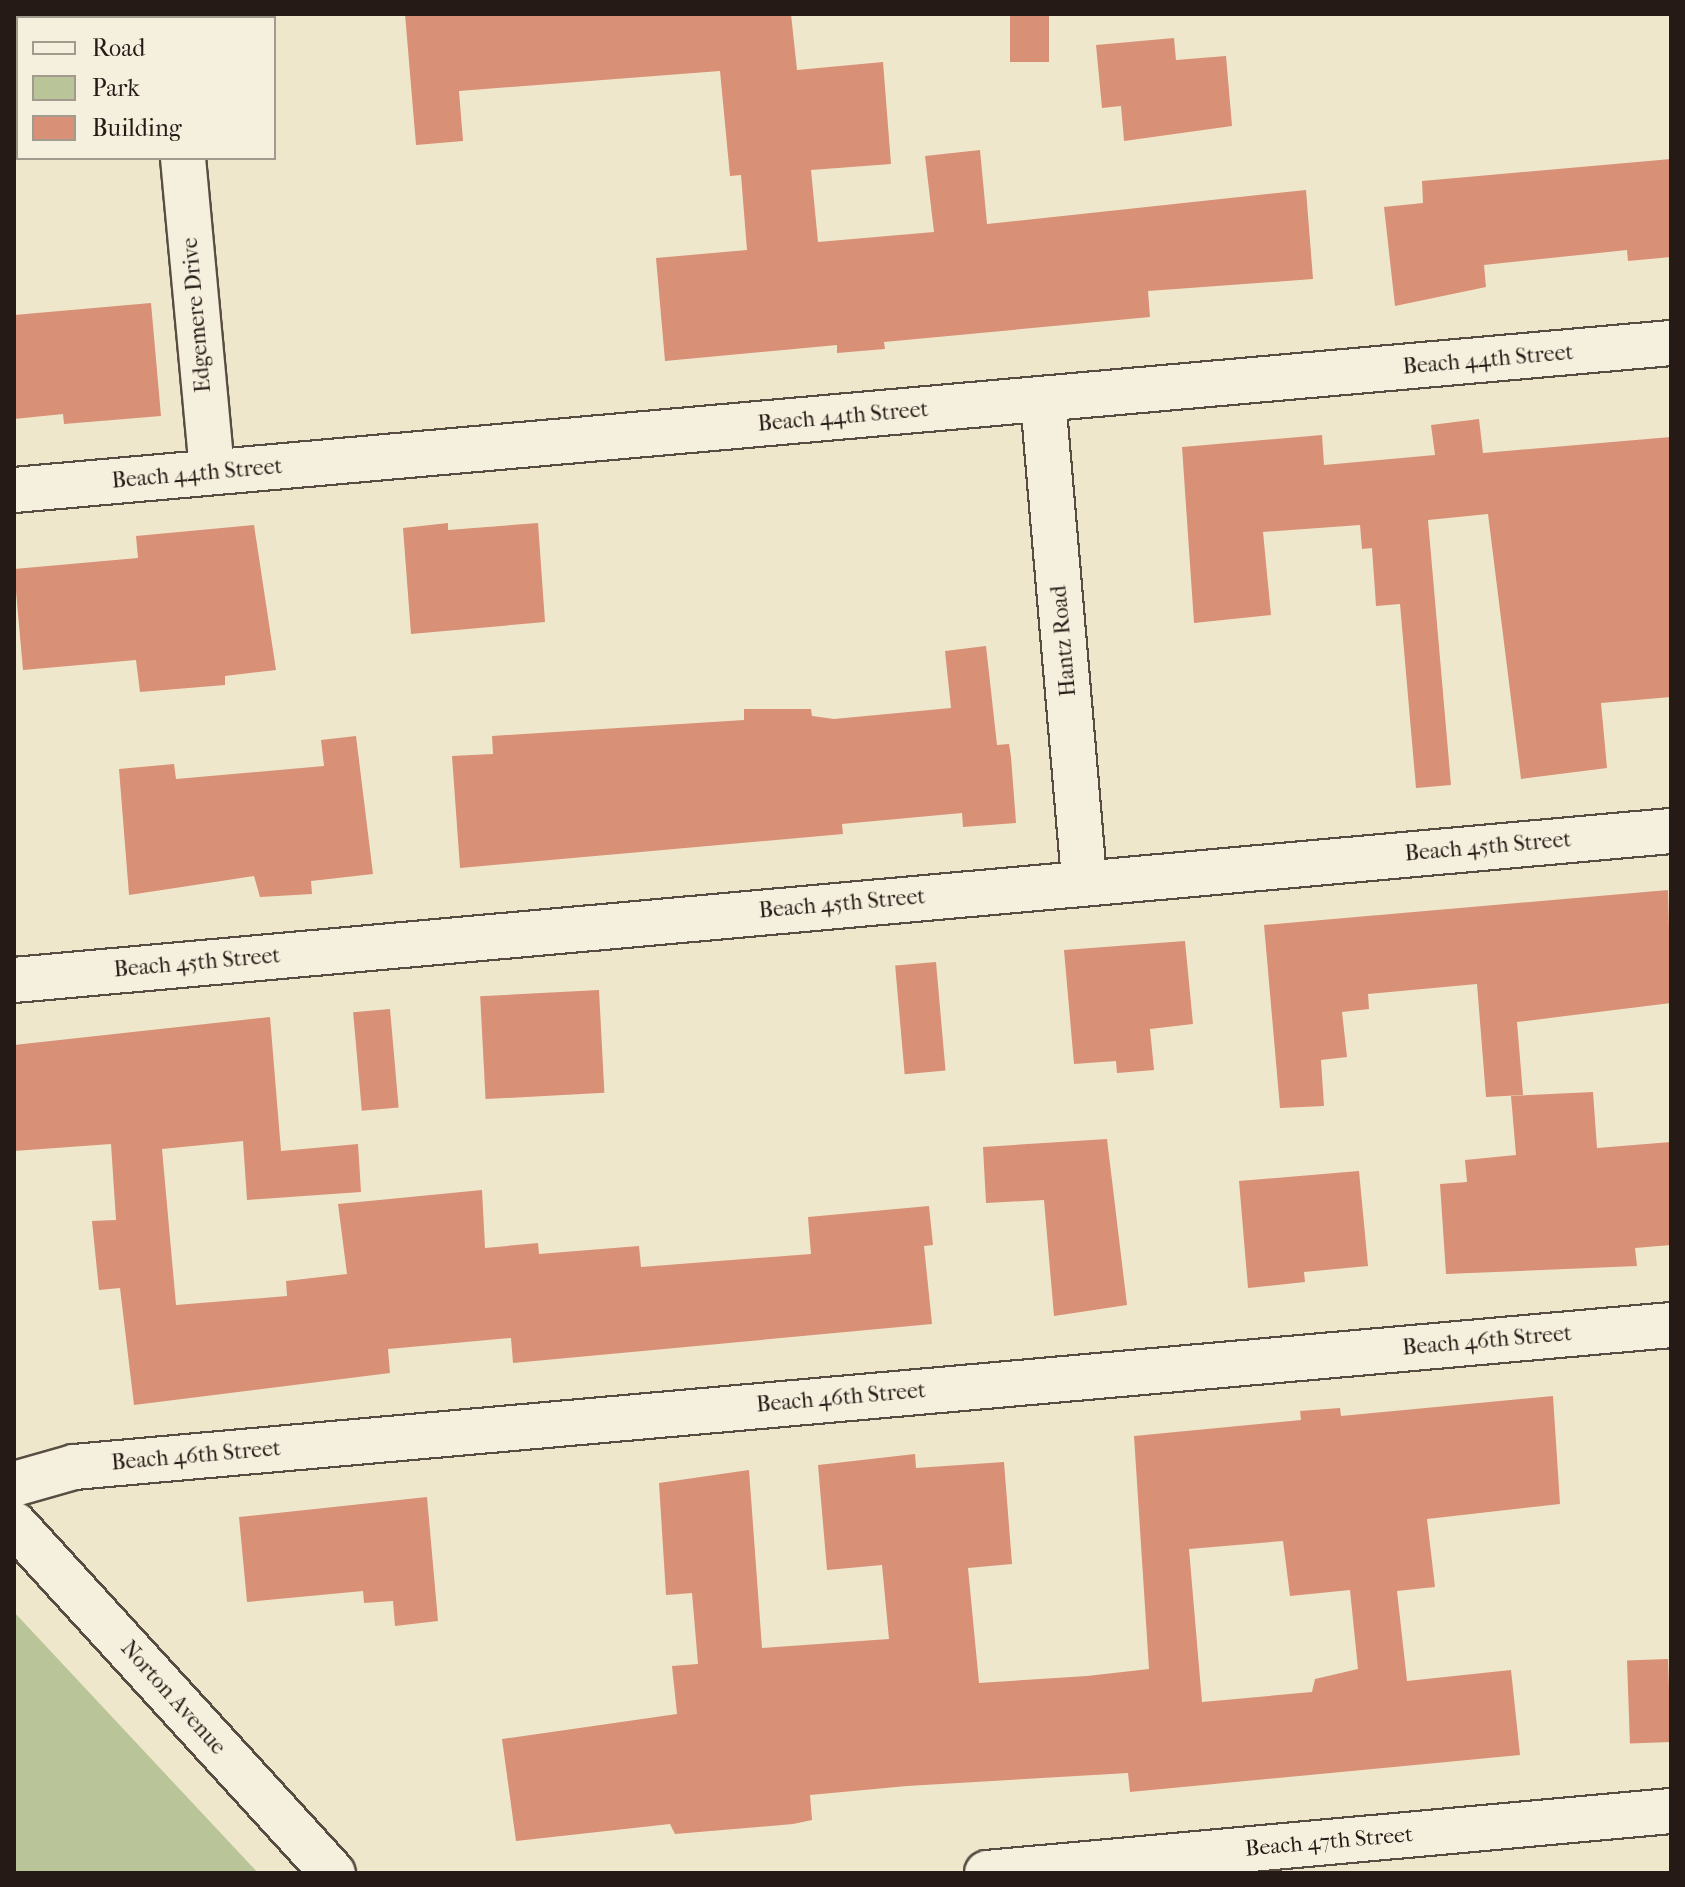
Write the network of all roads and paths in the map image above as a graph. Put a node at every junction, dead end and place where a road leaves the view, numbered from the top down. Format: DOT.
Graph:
graph roads {
  1 [pos="183,160"];
  2 [pos="1671,343"];
  3 [pos="1043,400"];
  4 [pos="212,472"];
  5 [pos="14,490"];
  6 [pos="1671,831"];
  7 [pos="1084,882"];
  8 [pos="14,980"];
  9 [pos="1671,1325"];
  10 [pos="14,1484"];
  11 [pos="14,1524"];
  12 [pos="1671,1811"];
  13 [pos="333,1873"];
  14 [pos="987,1873"];
  1 -- 4 [label="street, Edgemere Drive"];
  2 -- 3 [label="street, Beach 44th Street"];
  3 -- 4 [label="street, Beach 44th Street"];
  3 -- 7 [label="street, Hantz Road"];
  4 -- 5 [label="street, Beach 44th Street"];
  6 -- 7 [label="street, Beach 45th Street"];
  7 -- 8 [label="street, Beach 45th Street"];
  9 -- 10 [label="street, Beach 46th Street"];
  11 -- 13 [label="street, Norton Avenue"];
  12 -- 14 [label="street, Beach 47th Street"];
}
